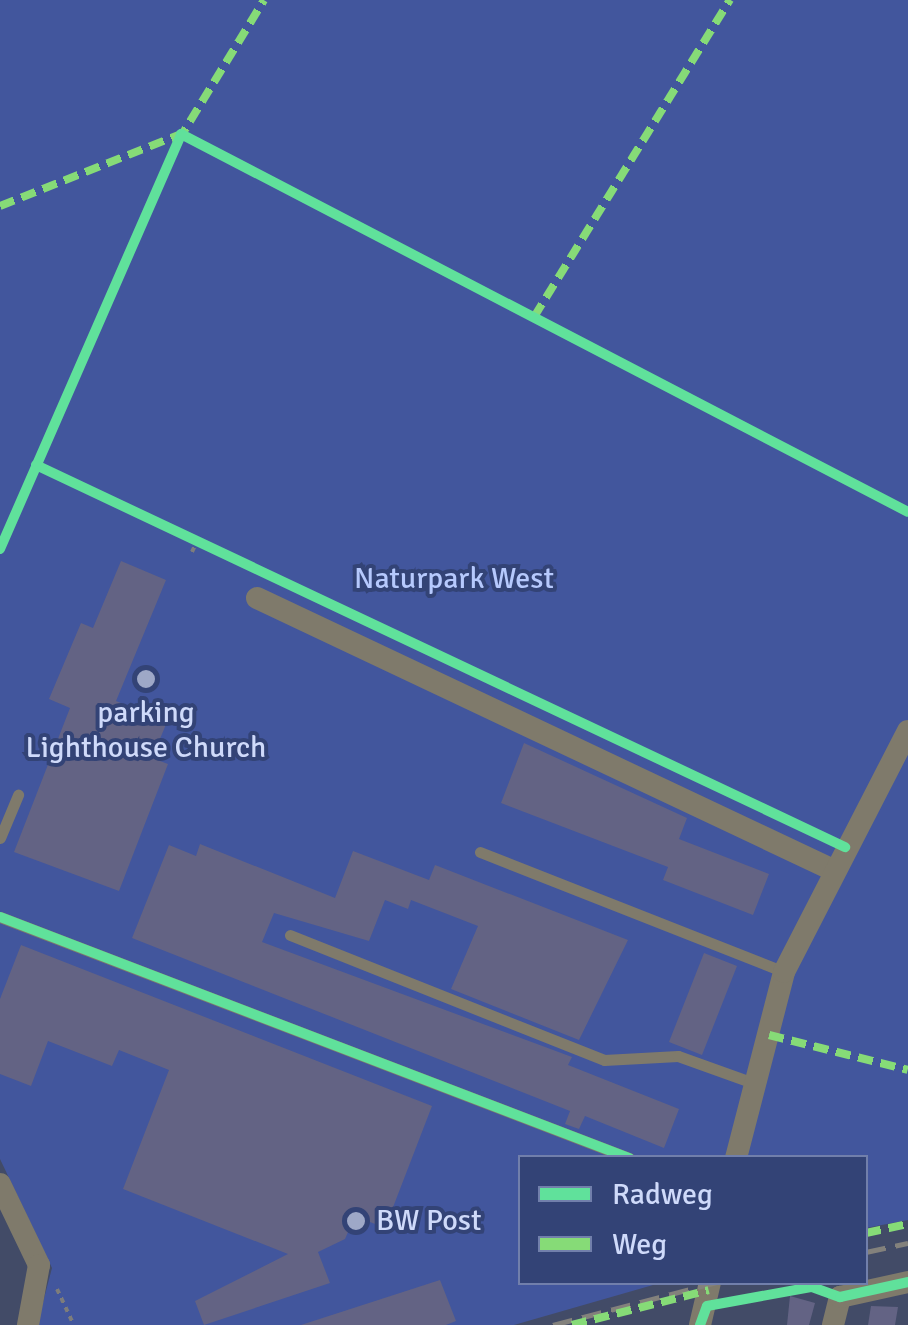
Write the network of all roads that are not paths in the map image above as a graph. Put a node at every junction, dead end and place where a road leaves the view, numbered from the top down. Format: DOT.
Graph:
graph roads {
  1 [pos="257,598"];
  2 [pos="908,730"];
  3 [pos="18,795"];
  4 [pos="0,838"];
  5 [pos="480,852"];
  6 [pos="834,870"];
  7 [pos="0,917"];
  8 [pos="290,935"];
  9 [pos="784,972"];
  10 [pos="756,1084"];
  11 [pos="620,1155"];
  12 [pos="737,1155"];
  13 [pos="0,1184"];
  14 [pos="908,1282"];
  15 [pos="709,1285"];
  16 [pos="28,1325"];
  17 [pos="700,1325"];
  18 [pos="833,1325"];
  1 -- 6 [label="street"];
  2 -- 6 [label="street"];
  3 -- 4 [label="lane"];
  5 -- 9 [label="lane"];
  6 -- 9 [label="street"];
  7 -- 11 [label="lane"];
  8 -- 10 [label="lane"];
  9 -- 10 [label="street"];
  10 -- 12 [label="street"];
  13 -- 16 [label="street"];
  14 -- 18 [label="street"];
  15 -- 17 [label="street"];
}
